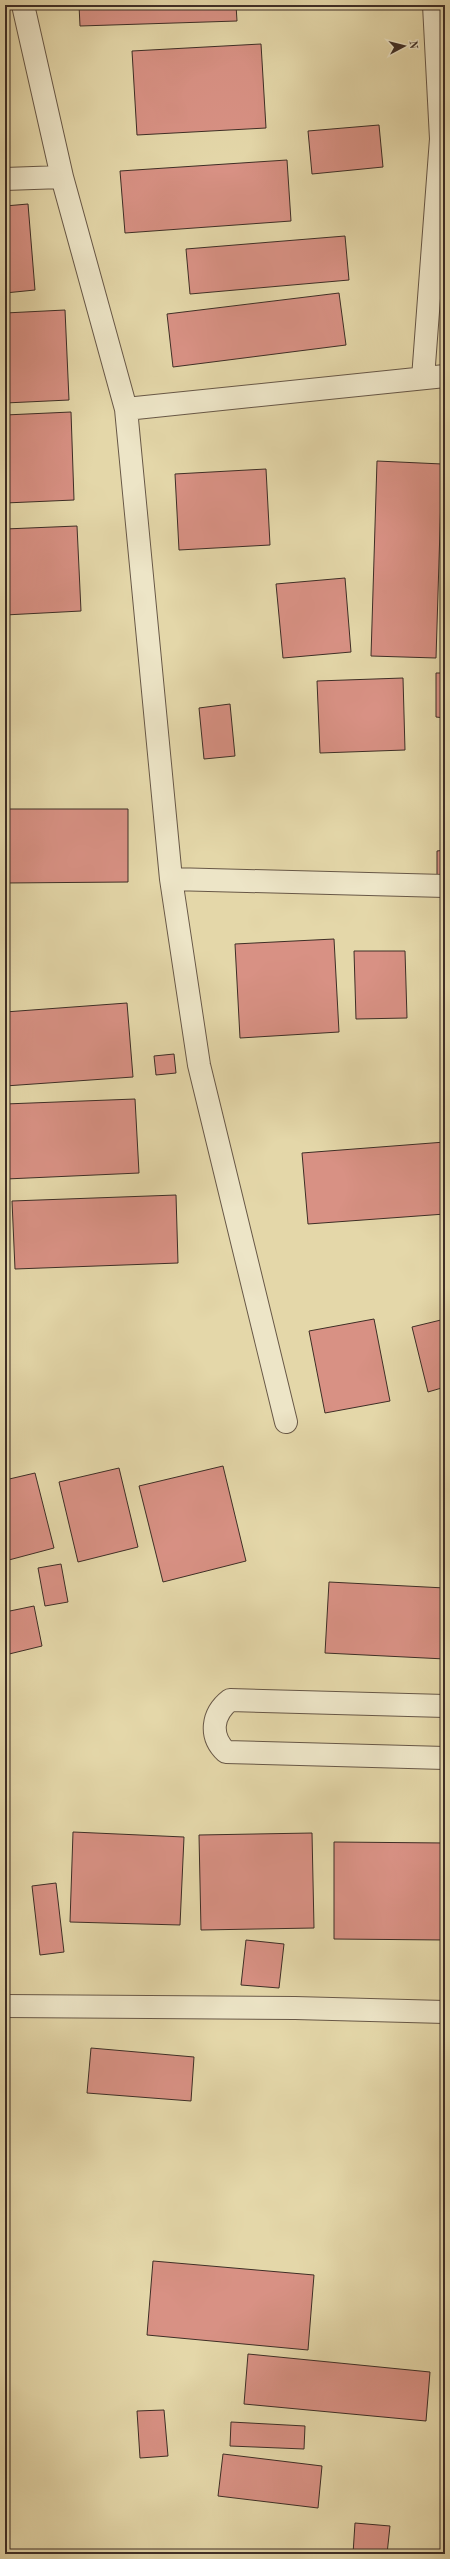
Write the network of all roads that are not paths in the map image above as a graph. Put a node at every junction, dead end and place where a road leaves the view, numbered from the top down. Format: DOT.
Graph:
graph roads {
  1 [pos="23,5"];
  2 [pos="434,5"];
  3 [pos="62,177"];
  4 [pos="5,179"];
  5 [pos="445,376"];
  6 [pos="423,378"];
  7 [pos="126,410"];
  8 [pos="171,879"];
  9 [pos="445,886"];
  10 [pos="286,1422"];
  11 [pos="445,1706"];
  12 [pos="445,1758"];
  13 [pos="5,2006"];
  14 [pos="445,2012"];
  1 -- 3 [label="street"];
  2 -- 6 [label="street"];
  3 -- 4 [label="street"];
  3 -- 7 [label="street"];
  5 -- 6 [label="street"];
  6 -- 7 [label="street"];
  7 -- 8 [label="street"];
  8 -- 9 [label="street"];
  8 -- 10 [label="street"];
  11 -- 12 [label="street"];
  13 -- 14 [label="street"];
}
